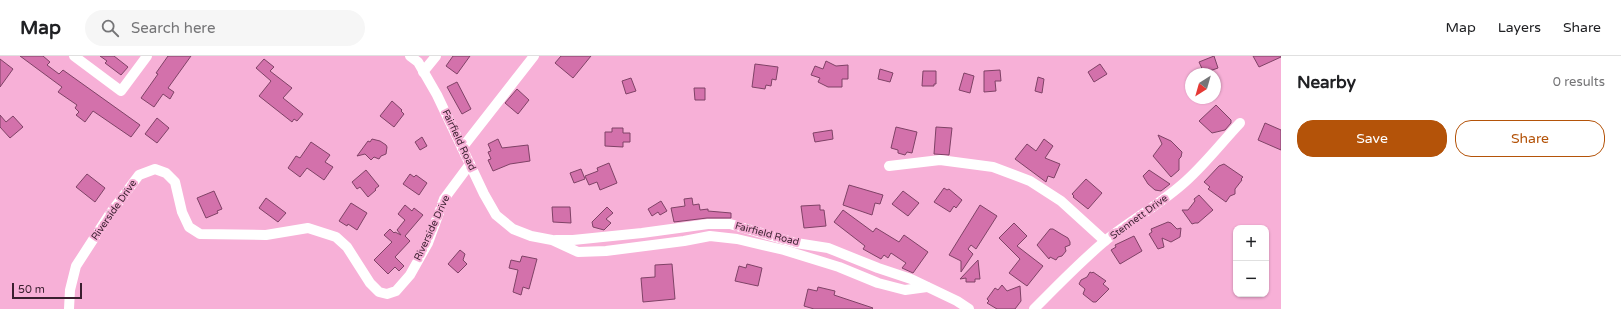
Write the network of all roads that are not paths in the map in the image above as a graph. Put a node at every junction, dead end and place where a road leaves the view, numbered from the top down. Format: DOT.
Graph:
graph roads {
  1 [pos="74,56"];
  2 [pos="147,56"];
  3 [pos="410,56"];
  4 [pos="436,56"];
  5 [pos="534,56"];
  6 [pos="423,72"];
  7 [pos="1240,123"];
  8 [pos="462,148"];
  9 [pos="470,164"];
  10 [pos="889,166"];
  11 [pos="552,240"];
  12 [pos="1105,241"];
  13 [pos="927,287"];
  14 [pos="69,309"];
  15 [pos="969,309"];
  16 [pos="1034,309"];
  1 -- 2 [label="street"];
  3 -- 6 [label="street, Fairfield Road"];
  4 -- 6 [label="street"];
  5 -- 8 [label="street"];
  6 -- 8 [label="street, Fairfield Road"];
  7 -- 12 [label="street, Stennett Drive"];
  8 -- 9 [label="street, Fairfield Road"];
  9 -- 11 [label="street, Fairfield Road"];
  9 -- 14 [label="street, Riverside Drive"];
  10 -- 12 [label="street"];
  11 -- 13 [label="street, Fairfield Road"];
  11 -- 13 [label="street, Fairfield Road"];
  12 -- 16 [label="street, Stennett Drive"];
  13 -- 15 [label="street, Fairfield Road"];
}
